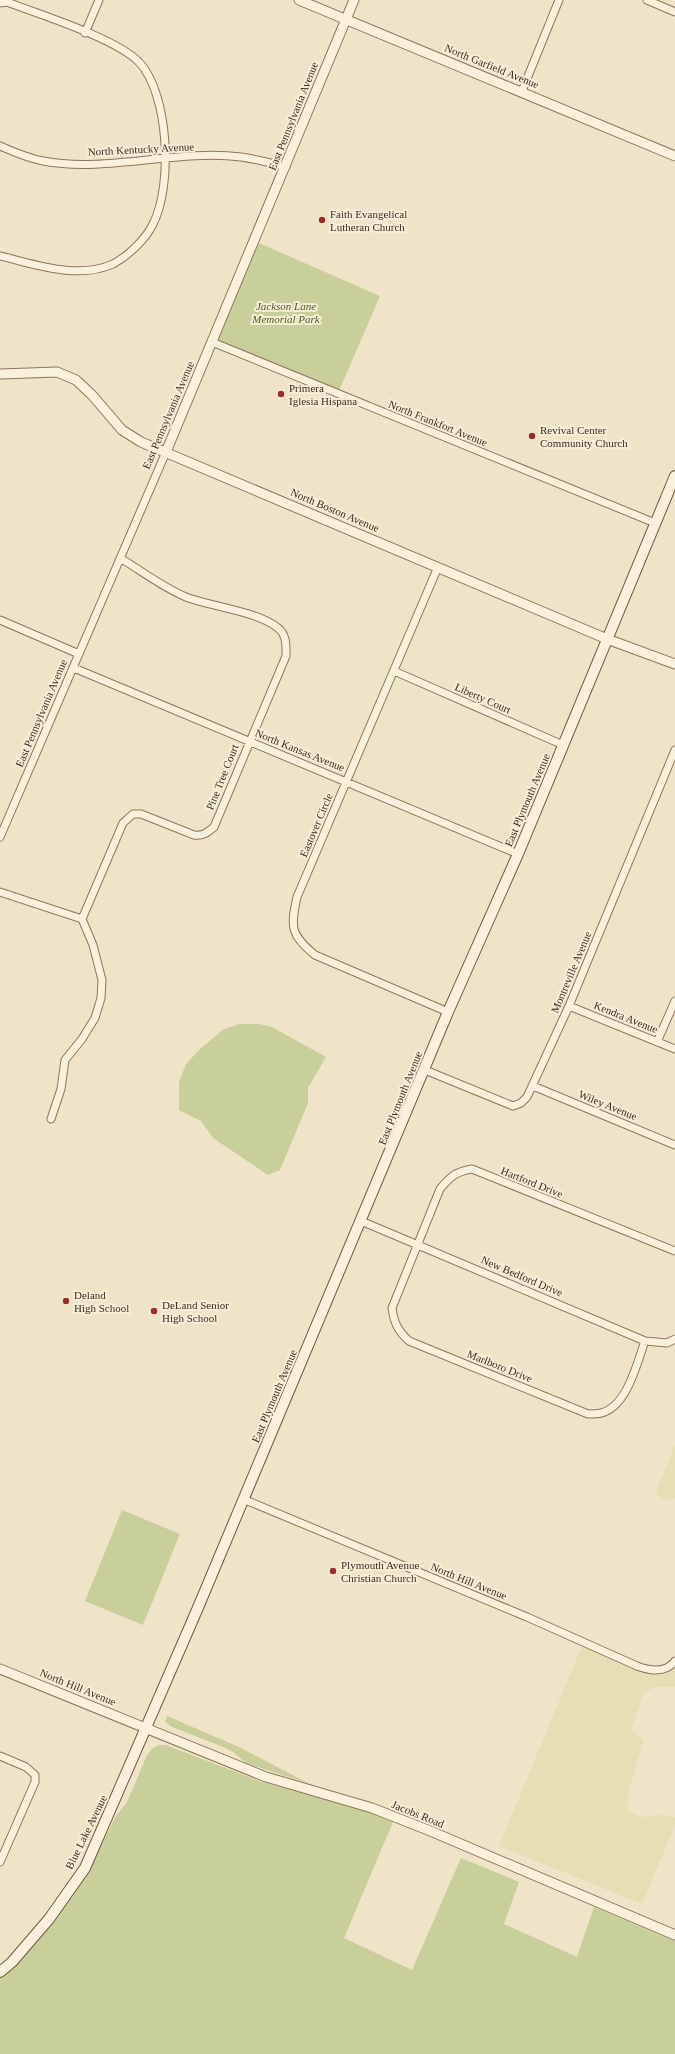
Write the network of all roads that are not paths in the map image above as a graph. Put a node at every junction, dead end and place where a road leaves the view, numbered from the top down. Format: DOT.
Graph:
graph roads {
  1 [pos="99,0"];
  2 [pos="299,0"];
  3 [pos="354,0"];
  4 [pos="559,0"];
  5 [pos="647,0"];
  6 [pos="0,3"];
  7 [pos="675,12"];
  8 [pos="346,19"];
  9 [pos="85,33"];
  10 [pos="522,91"];
  11 [pos="0,146"];
  12 [pos="675,156"];
  13 [pos="166,158"];
  14 [pos="286,167"];
  15 [pos="0,256"];
  16 [pos="212,342"];
  17 [pos="0,374"];
  18 [pos="166,452"];
  19 [pos="675,476"];
  20 [pos="655,523"];
  21 [pos="120,558"];
  22 [pos="438,567"];
  23 [pos="0,620"];
  24 [pos="607,639"];
  25 [pos="79,654"];
  26 [pos="675,664"];
  27 [pos="74,668"];
  28 [pos="394,671"];
  29 [pos="249,740"];
  30 [pos="563,745"];
  31 [pos="675,750"];
  32 [pos="347,781"];
  33 [pos="2,826"];
  34 [pos="0,837"];
  35 [pos="518,854"];
  36 [pos="0,892"];
  37 [pos="82,919"];
  38 [pos="675,1001"];
  39 [pos="569,1006"];
  40 [pos="448,1012"];
  41 [pos="658,1042"];
  42 [pos="675,1049"];
  43 [pos="425,1070"];
  44 [pos="533,1086"];
  45 [pos="51,1119"];
  46 [pos="675,1144"];
  47 [pos="362,1221"];
  48 [pos="416,1243"];
  49 [pos="675,1251"];
  50 [pos="675,1339"];
  51 [pos="645,1341"];
  52 [pos="243,1499"];
  53 [pos="675,1661"];
  54 [pos="0,1669"];
  55 [pos="147,1728"];
  56 [pos="0,1756"];
  57 [pos="0,1862"];
  58 [pos="675,1935"];
  59 [pos="0,1972"];
  1 -- 9 [label="street"];
  2 -- 8 [label="street, North Garfield Avenue"];
  3 -- 8 [label="street, East Pennsylvania Avenue"];
  4 -- 10 [label="street"];
  5 -- 7 [label="street"];
  6 -- 9 [label="street"];
  8 -- 10 [label="street, North Garfield Avenue"];
  8 -- 14 [label="street, East Pennsylvania Avenue"];
  9 -- 13 [label="street"];
  10 -- 12 [label="street, North Garfield Avenue"];
  11 -- 13 [label="street, North Kentucky Avenue"];
  13 -- 14 [label="street, North Kentucky Avenue"];
  13 -- 15 [label="street"];
  14 -- 16 [label="street, East Pennsylvania Avenue"];
  16 -- 18 [label="street, East Pennsylvania Avenue"];
  16 -- 20 [label="street, North Frankfort Avenue"];
  17 -- 18 [label="street, North Boston Avenue"];
  18 -- 21 [label="street, East Pennsylvania Avenue"];
  18 -- 22 [label="street, North Boston Avenue"];
  19 -- 20 [label="main road, East Plymouth Avenue"];
  20 -- 24 [label="main road, East Plymouth Avenue"];
  21 -- 25 [label="street, East Pennsylvania Avenue"];
  21 -- 29 [label="street, Pine Tree Court"];
  22 -- 24 [label="street, North Boston Avenue"];
  22 -- 28 [label="street, Eastover Circle"];
  23 -- 25 [label="street"];
  24 -- 26 [label="street, North Boston Avenue"];
  24 -- 30 [label="main road, East Plymouth Avenue"];
  25 -- 27 [label="street, East Pennsylvania Avenue"];
  27 -- 29 [label="street, North Kansas Avenue"];
  27 -- 33 [label="street, East Pennsylvania Avenue"];
  28 -- 30 [label="street, Liberty Court"];
  28 -- 32 [label="street, Eastover Circle"];
  29 -- 32 [label="street, North Kansas Avenue"];
  29 -- 37 [label="street, Pine Tree Court"];
  30 -- 35 [label="main road, East Plymouth Avenue"];
  31 -- 39 [label="street, Montreville Avenue"];
  32 -- 35 [label="street, North Kansas Avenue"];
  32 -- 40 [label="street, Eastover Circle"];
  33 -- 34 [label="street, East Pennsylvania Avenue"];
  35 -- 40 [label="main road, East Plymouth Avenue"];
  36 -- 37 [label="street"];
  37 -- 45 [label="street"];
  38 -- 41 [label="street"];
  39 -- 41 [label="street, Kendra Avenue"];
  39 -- 44 [label="street, Montreville Avenue"];
  40 -- 43 [label="main road, East Plymouth Avenue"];
  41 -- 42 [label="street, Kendra Avenue"];
  43 -- 44 [label="street, Montreville Avenue"];
  43 -- 47 [label="main road, East Plymouth Avenue"];
  44 -- 46 [label="street, Wiley Avenue"];
  47 -- 48 [label="street, New Bedford Drive"];
  47 -- 52 [label="main road, East Plymouth Avenue"];
  48 -- 49 [label="street, Hartford Drive"];
  48 -- 51 [label="street, New Bedford Drive"];
  48 -- 51 [label="street, Marlboro Drive"];
  50 -- 51 [label="street, New Bedford Drive"];
  52 -- 53 [label="street, North Hill Avenue"];
  52 -- 55 [label="main road, East Plymouth Avenue"];
  54 -- 55 [label="street, North Hill Avenue"];
  55 -- 58 [label="street, Jacobs Road"];
  55 -- 59 [label="main road, Blue Lake Avenue"];
  56 -- 57 [label="street"];
}
